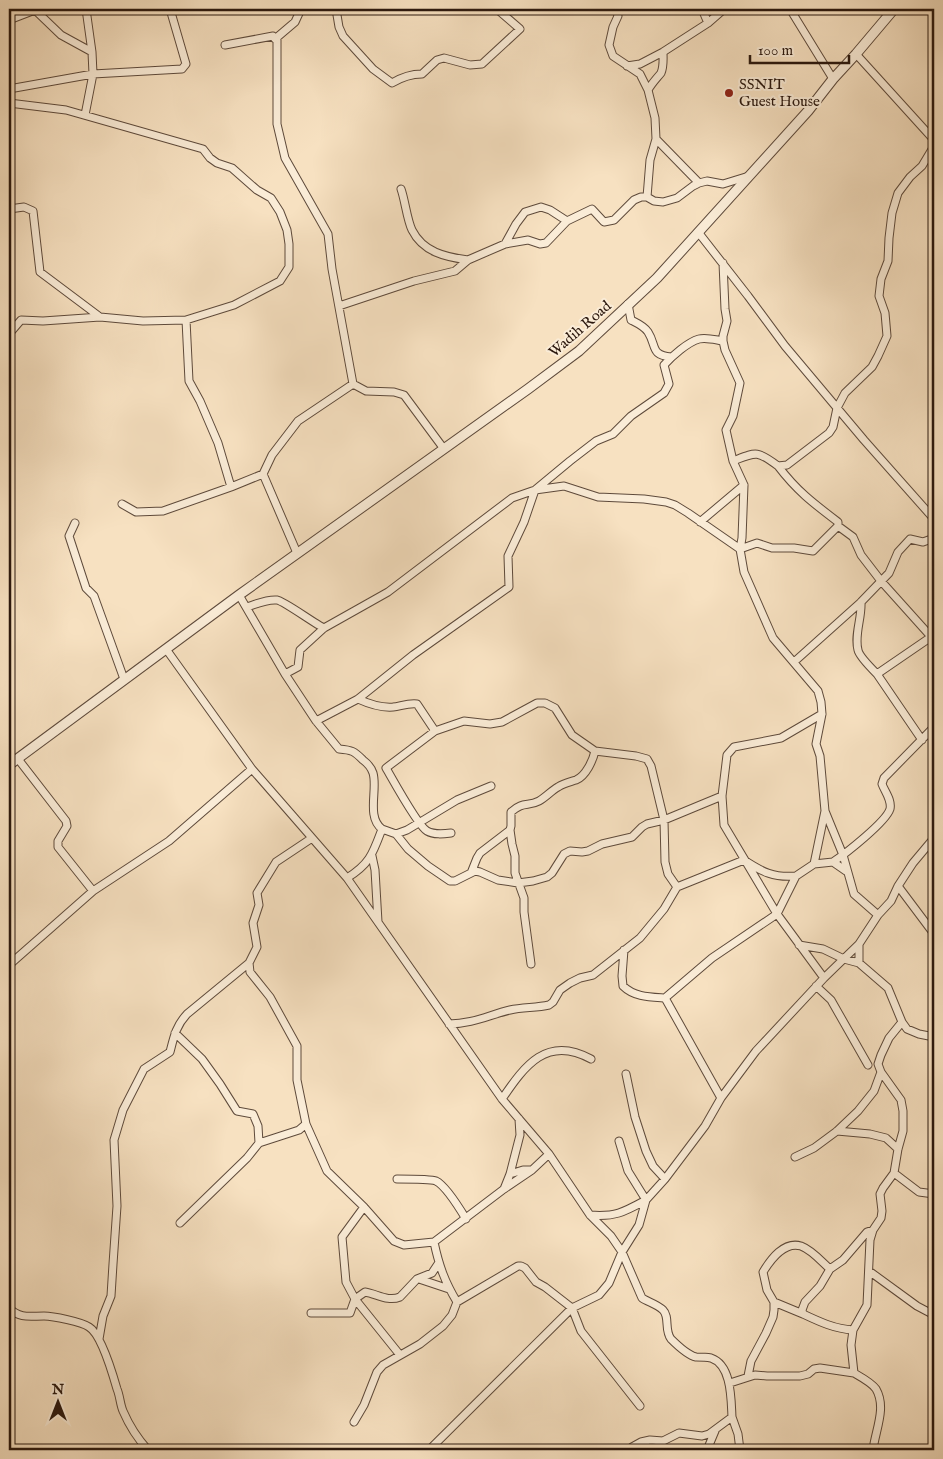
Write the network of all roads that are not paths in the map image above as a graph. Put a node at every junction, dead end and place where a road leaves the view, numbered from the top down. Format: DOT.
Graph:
graph roads {
  1 [pos="86,9"];
  2 [pos="170,9"];
  3 [pos="301,9"];
  4 [pos="336,9"];
  5 [pos="497,9"];
  6 [pos="616,9"];
  7 [pos="702,9"];
  8 [pos="724,9"];
  9 [pos="790,9"];
  10 [pos="894,9"];
  11 [pos="9,20"];
  12 [pos="708,23"];
  13 [pos="275,38"];
  14 [pos="225,44"];
  15 [pos="92,52"];
  16 [pos="663,52"];
  17 [pos="856,54"];
  18 [pos="627,66"];
  19 [pos="93,74"];
  20 [pos="833,79"];
  21 [pos="9,89"];
  22 [pos="648,90"];
  23 [pos="9,103"];
  24 [pos="85,115"];
  25 [pos="656,139"];
  26 [pos="934,140"];
  27 [pos="934,146"];
  28 [pos="749,176"];
  29 [pos="699,183"];
  30 [pos="402,188"];
  31 [pos="647,197"];
  32 [pos="9,209"];
  33 [pos="568,221"];
  34 [pos="698,232"];
  35 [pos="506,244"];
  36 [pos="468,260"];
  37 [pos="723,263"];
  38 [pos="628,304"];
  39 [pos="339,306"];
  40 [pos="100,318"];
  41 [pos="186,320"];
  42 [pos="9,334"];
  43 [pos="723,341"];
  44 [pos="671,357"];
  45 [pos="353,384"];
  46 [pos="837,408"];
  47 [pos="444,449"];
  48 [pos="734,461"];
  49 [pos="778,466"];
  50 [pos="262,474"];
  51 [pos="744,485"];
  52 [pos="231,487"];
  53 [pos="535,490"];
  54 [pos="122,504"];
  55 [pos="934,519"];
  56 [pos="700,522"];
  57 [pos="75,523"];
  58 [pos="838,526"];
  59 [pos="934,538"];
  60 [pos="740,549"];
  61 [pos="298,553"];
  62 [pos="880,581"];
  63 [pos="239,595"];
  64 [pos="861,602"];
  65 [pos="247,607"];
  66 [pos="324,628"];
  67 [pos="933,638"];
  68 [pos="166,649"];
  69 [pos="794,662"];
  70 [pos="285,674"];
  71 [pos="877,674"];
  72 [pos="124,679"];
  73 [pos="358,699"];
  74 [pos="822,714"];
  75 [pos="316,721"];
  76 [pos="934,727"];
  77 [pos="435,731"];
  78 [pos="922,740"];
  79 [pos="595,751"];
  80 [pos="18,759"];
  81 [pos="9,765"];
  82 [pos="386,768"];
  83 [pos="252,769"];
  84 [pos="373,773"];
  85 [pos="491,786"];
  86 [pos="722,796"];
  87 [pos="825,811"];
  88 [pos="664,820"];
  89 [pos="419,823"];
  90 [pos="382,830"];
  91 [pos="510,830"];
  92 [pos="451,833"];
  93 [pos="396,834"];
  94 [pos="312,838"];
  95 [pos="934,838"];
  96 [pos="372,856"];
  97 [pos="843,856"];
  98 [pos="744,860"];
  99 [pos="833,862"];
  100 [pos="814,864"];
  101 [pos="846,871"];
  102 [pos="471,873"];
  103 [pos="796,876"];
  104 [pos="347,878"];
  105 [pos="518,882"];
  106 [pos="898,886"];
  107 [pos="677,888"];
  108 [pos="93,891"];
  109 [pos="777,914"];
  110 [pos="878,915"];
  111 [pos="378,923"];
  112 [pos="934,934"];
  113 [pos="859,944"];
  114 [pos="799,945"];
  115 [pos="624,950"];
  116 [pos="844,959"];
  117 [pos="249,963"];
  118 [pos="859,963"];
  119 [pos="531,964"];
  120 [pos="9,965"];
  121 [pos="824,978"];
  122 [pos="816,986"];
  123 [pos="665,998"];
  124 [pos="902,1022"];
  125 [pos="449,1024"];
  126 [pos="175,1032"];
  127 [pos="934,1038"];
  128 [pos="591,1059"];
  129 [pos="868,1065"];
  130 [pos="881,1072"];
  131 [pos="626,1074"];
  132 [pos="721,1098"];
  133 [pos="502,1099"];
  134 [pos="518,1118"];
  135 [pos="306,1124"];
  136 [pos="837,1131"];
  137 [pos="619,1141"];
  138 [pos="258,1143"];
  139 [pos="898,1149"];
  140 [pos="549,1154"];
  141 [pos="795,1157"];
  142 [pos="532,1170"];
  143 [pos="894,1173"];
  144 [pos="510,1174"];
  145 [pos="397,1179"];
  146 [pos="665,1179"];
  147 [pos="504,1189"];
  148 [pos="934,1194"];
  149 [pos="646,1200"];
  150 [pos="364,1207"];
  151 [pos="590,1215"];
  152 [pos="466,1219"];
  153 [pos="180,1223"];
  154 [pos="873,1230"];
  155 [pos="434,1242"];
  156 [pos="622,1252"];
  157 [pos="438,1264"];
  158 [pos="830,1269"];
  159 [pos="869,1271"];
  160 [pos="418,1279"];
  161 [pos="449,1289"];
  162 [pos="355,1300"];
  163 [pos="457,1302"];
  164 [pos="774,1302"];
  165 [pos="805,1302"];
  166 [pos="9,1308"];
  167 [pos="572,1308"];
  168 [pos="791,1308"];
  169 [pos="311,1313"];
  170 [pos="350,1313"];
  171 [pos="365,1313"];
  172 [pos="804,1314"];
  173 [pos="934,1316"];
  174 [pos="854,1330"];
  175 [pos="100,1339"];
  176 [pos="400,1355"];
  177 [pos="854,1373"];
  178 [pos="748,1376"];
  179 [pos="730,1383"];
  180 [pos="640,1406"];
  181 [pos="732,1417"];
  182 [pos="354,1422"];
  183 [pos="714,1431"];
  184 [pos="630,1449"];
  185 [pos="148,1450"];
  186 [pos="429,1450"];
  187 [pos="707,1450"];
  188 [pos="740,1450"];
  189 [pos="872,1450"];
  1 -- 15 [label="street"];
  2 -- 19 [label="street"];
  3 -- 13 [label="street"];
  4 -- 5 [label="street"];
  6 -- 18 [label="street"];
  7 -- 12 [label="street"];
  8 -- 12 [label="street"];
  9 -- 20 [label="street"];
  10 -- 17 [label="street, Wadih Road"];
  11 -- 15 [label="street"];
  12 -- 16 [label="street"];
  13 -- 14 [label="street"];
  13 -- 39 [label="street"];
  15 -- 19 [label="street"];
  16 -- 18 [label="street"];
  16 -- 22 [label="street"];
  17 -- 20 [label="street, Wadih Road"];
  17 -- 26 [label="street"];
  18 -- 22 [label="street"];
  19 -- 21 [label="street"];
  19 -- 24 [label="street"];
  20 -- 28 [label="street, Wadih Road"];
  22 -- 25 [label="street"];
  23 -- 24 [label="street"];
  24 -- 41 [label="street"];
  25 -- 29 [label="street"];
  25 -- 31 [label="street"];
  27 -- 46 [label="street"];
  28 -- 29 [label="street"];
  28 -- 34 [label="street, Wadih Road"];
  29 -- 31 [label="street"];
  30 -- 36 [label="street"];
  31 -- 33 [label="street"];
  32 -- 40 [label="street"];
  33 -- 35 [label="street"];
  33 -- 35 [label="street"];
  34 -- 37 [label="street"];
  34 -- 38 [label="street, Wadih Road"];
  35 -- 36 [label="street"];
  36 -- 39 [label="street"];
  37 -- 43 [label="street"];
  37 -- 46 [label="street"];
  38 -- 44 [label="street"];
  38 -- 47 [label="street, Wadih Road"];
  39 -- 45 [label="street"];
  40 -- 41 [label="street"];
  40 -- 42 [label="street"];
  41 -- 52 [label="street"];
  43 -- 44 [label="street"];
  43 -- 48 [label="street"];
  44 -- 53 [label="street"];
  45 -- 47 [label="street"];
  45 -- 50 [label="street"];
  46 -- 49 [label="street"];
  46 -- 55 [label="street"];
  47 -- 61 [label="street, Wadih Road"];
  48 -- 49 [label="street"];
  48 -- 51 [label="street"];
  49 -- 58 [label="street"];
  50 -- 52 [label="street"];
  50 -- 61 [label="street"];
  51 -- 56 [label="street"];
  51 -- 60 [label="street"];
  52 -- 54 [label="street"];
  53 -- 56 [label="street"];
  53 -- 66 [label="street"];
  53 -- 73 [label="street"];
  56 -- 60 [label="street"];
  57 -- 72 [label="street"];
  58 -- 60 [label="street"];
  58 -- 62 [label="street"];
  59 -- 62 [label="street"];
  60 -- 69 [label="street"];
  61 -- 63 [label="street, Wadih Road"];
  62 -- 64 [label="street"];
  62 -- 67 [label="street"];
  63 -- 65 [label="street"];
  63 -- 68 [label="street, Wadih Road"];
  64 -- 69 [label="street"];
  64 -- 71 [label="street"];
  65 -- 66 [label="street"];
  65 -- 70 [label="street"];
  66 -- 70 [label="street"];
  67 -- 71 [label="street"];
  68 -- 72 [label="street, Wadih Road"];
  68 -- 83 [label="street"];
  69 -- 74 [label="street"];
  70 -- 75 [label="street"];
  71 -- 78 [label="street"];
  72 -- 80 [label="street, Wadih Road"];
  73 -- 75 [label="street"];
  73 -- 77 [label="street"];
  74 -- 86 [label="street"];
  74 -- 87 [label="street"];
  75 -- 84 [label="street"];
  76 -- 78 [label="street"];
  77 -- 79 [label="street"];
  77 -- 82 [label="street"];
  78 -- 97 [label="street"];
  79 -- 88 [label="street"];
  79 -- 91 [label="street"];
  80 -- 81 [label="street, Wadih Road"];
  80 -- 108 [label="street"];
  82 -- 84 [label="street"];
  82 -- 89 [label="street"];
  83 -- 94 [label="street"];
  83 -- 108 [label="street"];
  84 -- 90 [label="street"];
  85 -- 89 [label="street"];
  86 -- 88 [label="street"];
  86 -- 98 [label="street"];
  87 -- 97 [label="street"];
  87 -- 100 [label="street"];
  88 -- 105 [label="street"];
  88 -- 107 [label="street"];
  89 -- 92 [label="street"];
  89 -- 93 [label="street"];
  90 -- 93 [label="street"];
  90 -- 96 [label="street"];
  91 -- 102 [label="street"];
  91 -- 105 [label="street"];
  93 -- 102 [label="street"];
  94 -- 104 [label="street"];
  94 -- 117 [label="street"];
  95 -- 106 [label="street"];
  96 -- 104 [label="street"];
  96 -- 111 [label="street"];
  97 -- 99 [label="street"];
  97 -- 101 [label="street"];
  98 -- 103 [label="street"];
  98 -- 107 [label="street"];
  98 -- 109 [label="street"];
  99 -- 100 [label="street"];
  99 -- 101 [label="street"];
  100 -- 103 [label="street"];
  101 -- 110 [label="street"];
  102 -- 105 [label="street"];
  103 -- 109 [label="street"];
  104 -- 111 [label="street"];
  105 -- 119 [label="street"];
  106 -- 110 [label="street"];
  106 -- 112 [label="street"];
  107 -- 115 [label="street"];
  108 -- 120 [label="street"];
  109 -- 114 [label="street"];
  109 -- 123 [label="street"];
  110 -- 113 [label="street"];
  111 -- 125 [label="street"];
  113 -- 116 [label="street"];
  113 -- 118 [label="street"];
  114 -- 116 [label="street"];
  114 -- 121 [label="street"];
  115 -- 123 [label="street"];
  115 -- 125 [label="street"];
  116 -- 118 [label="street"];
  116 -- 121 [label="street"];
  117 -- 126 [label="street"];
  117 -- 135 [label="street"];
  118 -- 124 [label="street"];
  121 -- 122 [label="street"];
  122 -- 129 [label="street"];
  122 -- 132 [label="street"];
  123 -- 132 [label="street"];
  124 -- 127 [label="street"];
  124 -- 130 [label="street"];
  125 -- 133 [label="street"];
  126 -- 138 [label="street"];
  126 -- 175 [label="street"];
  128 -- 133 [label="street"];
  130 -- 136 [label="street"];
  130 -- 139 [label="street"];
  131 -- 146 [label="street"];
  132 -- 146 [label="street"];
  133 -- 134 [label="street"];
  134 -- 140 [label="street"];
  134 -- 144 [label="street"];
  135 -- 138 [label="street"];
  135 -- 150 [label="street"];
  136 -- 139 [label="street"];
  136 -- 141 [label="street"];
  137 -- 149 [label="street"];
  138 -- 153 [label="street"];
  139 -- 143 [label="street"];
  140 -- 142 [label="street"];
  140 -- 151 [label="street"];
  142 -- 144 [label="street"];
  142 -- 147 [label="street"];
  143 -- 148 [label="street"];
  143 -- 154 [label="street"];
  144 -- 147 [label="street"];
  145 -- 152 [label="street"];
  146 -- 149 [label="street"];
  147 -- 152 [label="street"];
  149 -- 151 [label="street"];
  149 -- 156 [label="street"];
  150 -- 155 [label="street"];
  150 -- 162 [label="street"];
  151 -- 156 [label="street"];
  152 -- 155 [label="street"];
  154 -- 158 [label="street"];
  154 -- 159 [label="street"];
  155 -- 157 [label="street"];
  156 -- 167 [label="street"];
  156 -- 179 [label="street"];
  157 -- 160 [label="street"];
  157 -- 161 [label="street"];
  158 -- 164 [label="street"];
  158 -- 165 [label="street"];
  159 -- 173 [label="street"];
  159 -- 174 [label="street"];
  160 -- 161 [label="street"];
  160 -- 162 [label="street"];
  161 -- 163 [label="street"];
  162 -- 170 [label="street"];
  162 -- 171 [label="street"];
  163 -- 167 [label="street"];
  163 -- 176 [label="street"];
  164 -- 168 [label="street"];
  164 -- 178 [label="street"];
  165 -- 168 [label="street"];
  165 -- 172 [label="street"];
  166 -- 175 [label="street"];
  167 -- 180 [label="street"];
  167 -- 186 [label="street"];
  168 -- 172 [label="street"];
  169 -- 170 [label="street"];
  170 -- 171 [label="street"];
  171 -- 176 [label="street"];
  172 -- 174 [label="street"];
  174 -- 177 [label="street"];
  175 -- 185 [label="street"];
  176 -- 182 [label="street"];
  177 -- 178 [label="street"];
  177 -- 189 [label="street"];
  178 -- 179 [label="street"];
  179 -- 181 [label="street"];
  181 -- 183 [label="street"];
  181 -- 188 [label="street"];
  183 -- 184 [label="street"];
  183 -- 187 [label="street"];
}
